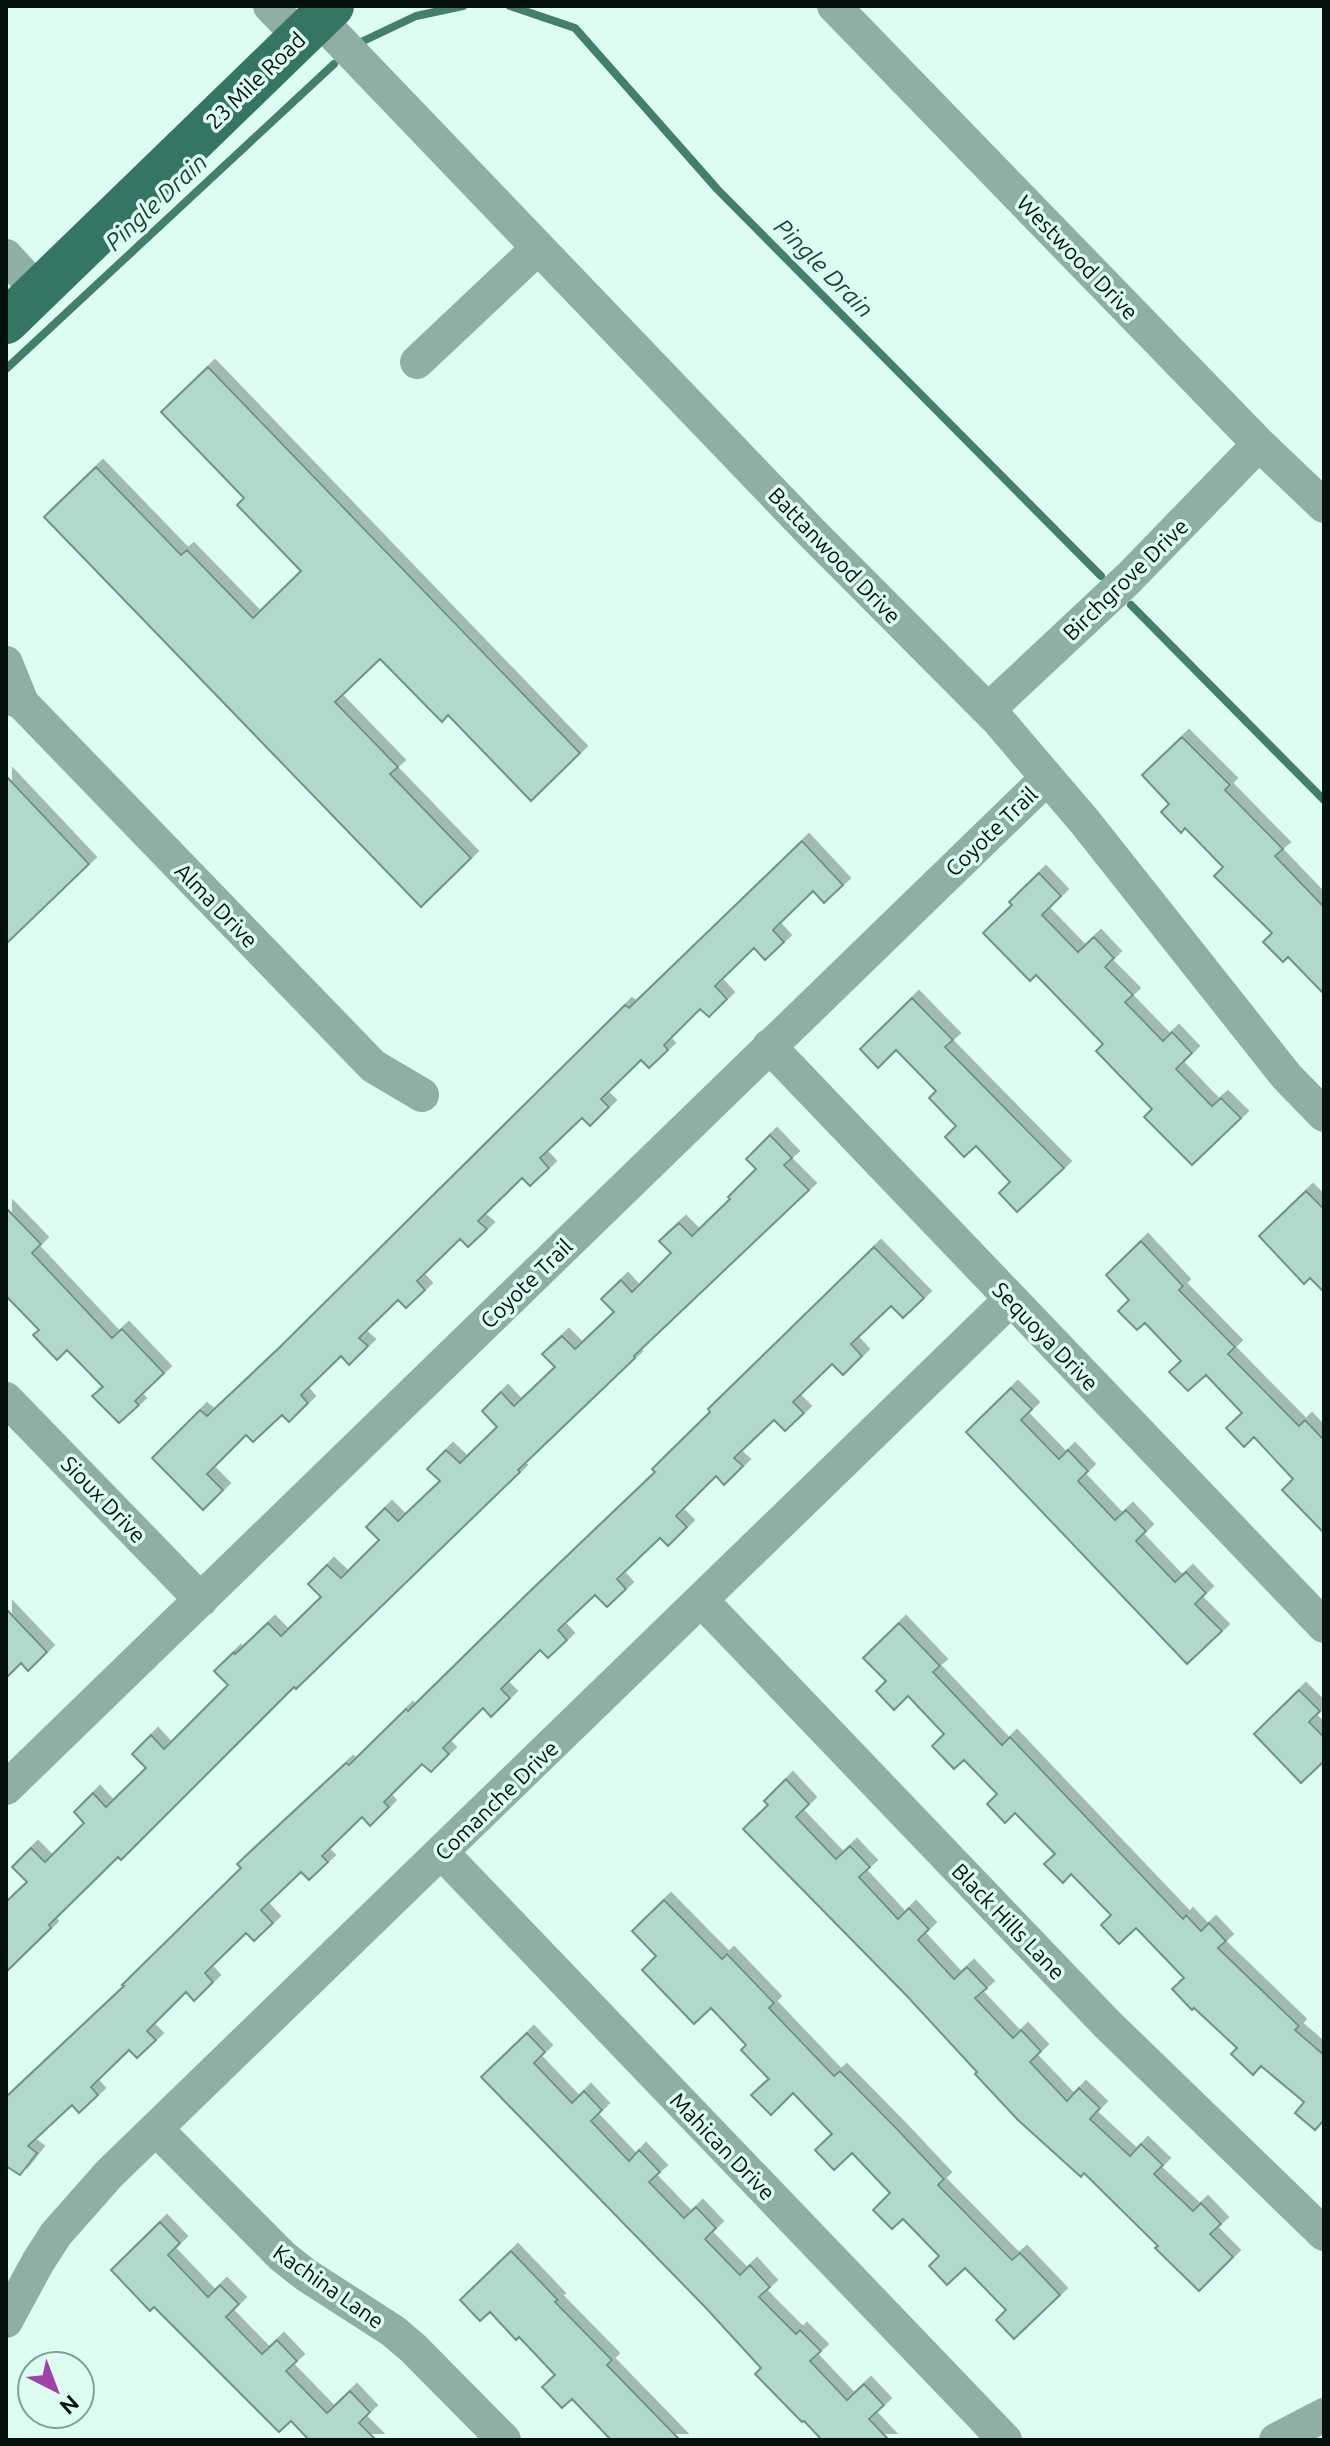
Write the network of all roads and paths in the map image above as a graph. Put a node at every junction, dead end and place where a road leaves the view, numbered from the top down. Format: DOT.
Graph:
graph roads {
  1 [pos="270,6"];
  2 [pos="834,6"];
  3 [pos="317,21"];
  4 [pos="538,248"];
  5 [pos="6,256"];
  6 [pos="15,309"];
  7 [pos="417,362"];
  8 [pos="1259,444"];
  9 [pos="1324,506"];
  10 [pos="6,663"];
  11 [pos="14,699"];
  12 [pos="988,710"];
  13 [pos="1047,778"];
  14 [pos="769,1046"];
  15 [pos="422,1095"];
  16 [pos="1324,1115"];
  17 [pos="1010,1300"];
  18 [pos="6,1399"];
  19 [pos="201,1600"];
  20 [pos="701,1600"];
  21 [pos="1324,1626"];
  22 [pos="6,1788"];
  23 [pos="442,1853"];
  24 [pos="156,2129"];
  25 [pos="1324,2234"];
  26 [pos="6,2321"];
  27 [pos="1324,2415"];
  28 [pos="504,2440"];
  29 [pos="1005,2440"];
  30 [pos="1276,2440"];
  1 -- 3 [label="street, Battanwood Drive"];
  2 -- 8 [label="street, Westwood Drive"];
  3 -- 4 [label="street, Battanwood Drive"];
  3 -- 6 [label="main road, 23 Mile Road"];
  4 -- 7 [label="street"];
  4 -- 12 [label="street, Battanwood Drive"];
  5 -- 6 [label="street"];
  8 -- 9 [label="street, Westwood Drive"];
  8 -- 12 [label="street, Birchgrove Drive"];
  10 -- 11 [label="street, Alma Drive"];
  11 -- 15 [label="street, Alma Drive"];
  12 -- 13 [label="street, Battanwood Drive"];
  13 -- 14 [label="street, Coyote Trail"];
  13 -- 16 [label="street, Battanwood Drive"];
  14 -- 17 [label="street, Sequoya Drive"];
  14 -- 19 [label="street, Coyote Trail"];
  17 -- 20 [label="street, Comanche Drive"];
  17 -- 21 [label="street, Sequoya Drive"];
  18 -- 19 [label="street, Sioux Drive"];
  19 -- 22 [label="street, Coyote Trail"];
  20 -- 23 [label="street, Comanche Drive"];
  20 -- 25 [label="street, Black Hills Lane"];
  23 -- 24 [label="street, Comanche Drive"];
  23 -- 29 [label="street, Mahican Drive"];
  24 -- 26 [label="street, Comanche Drive"];
  24 -- 28 [label="street, Kachina Lane"];
  27 -- 30 [label="street"];
}
